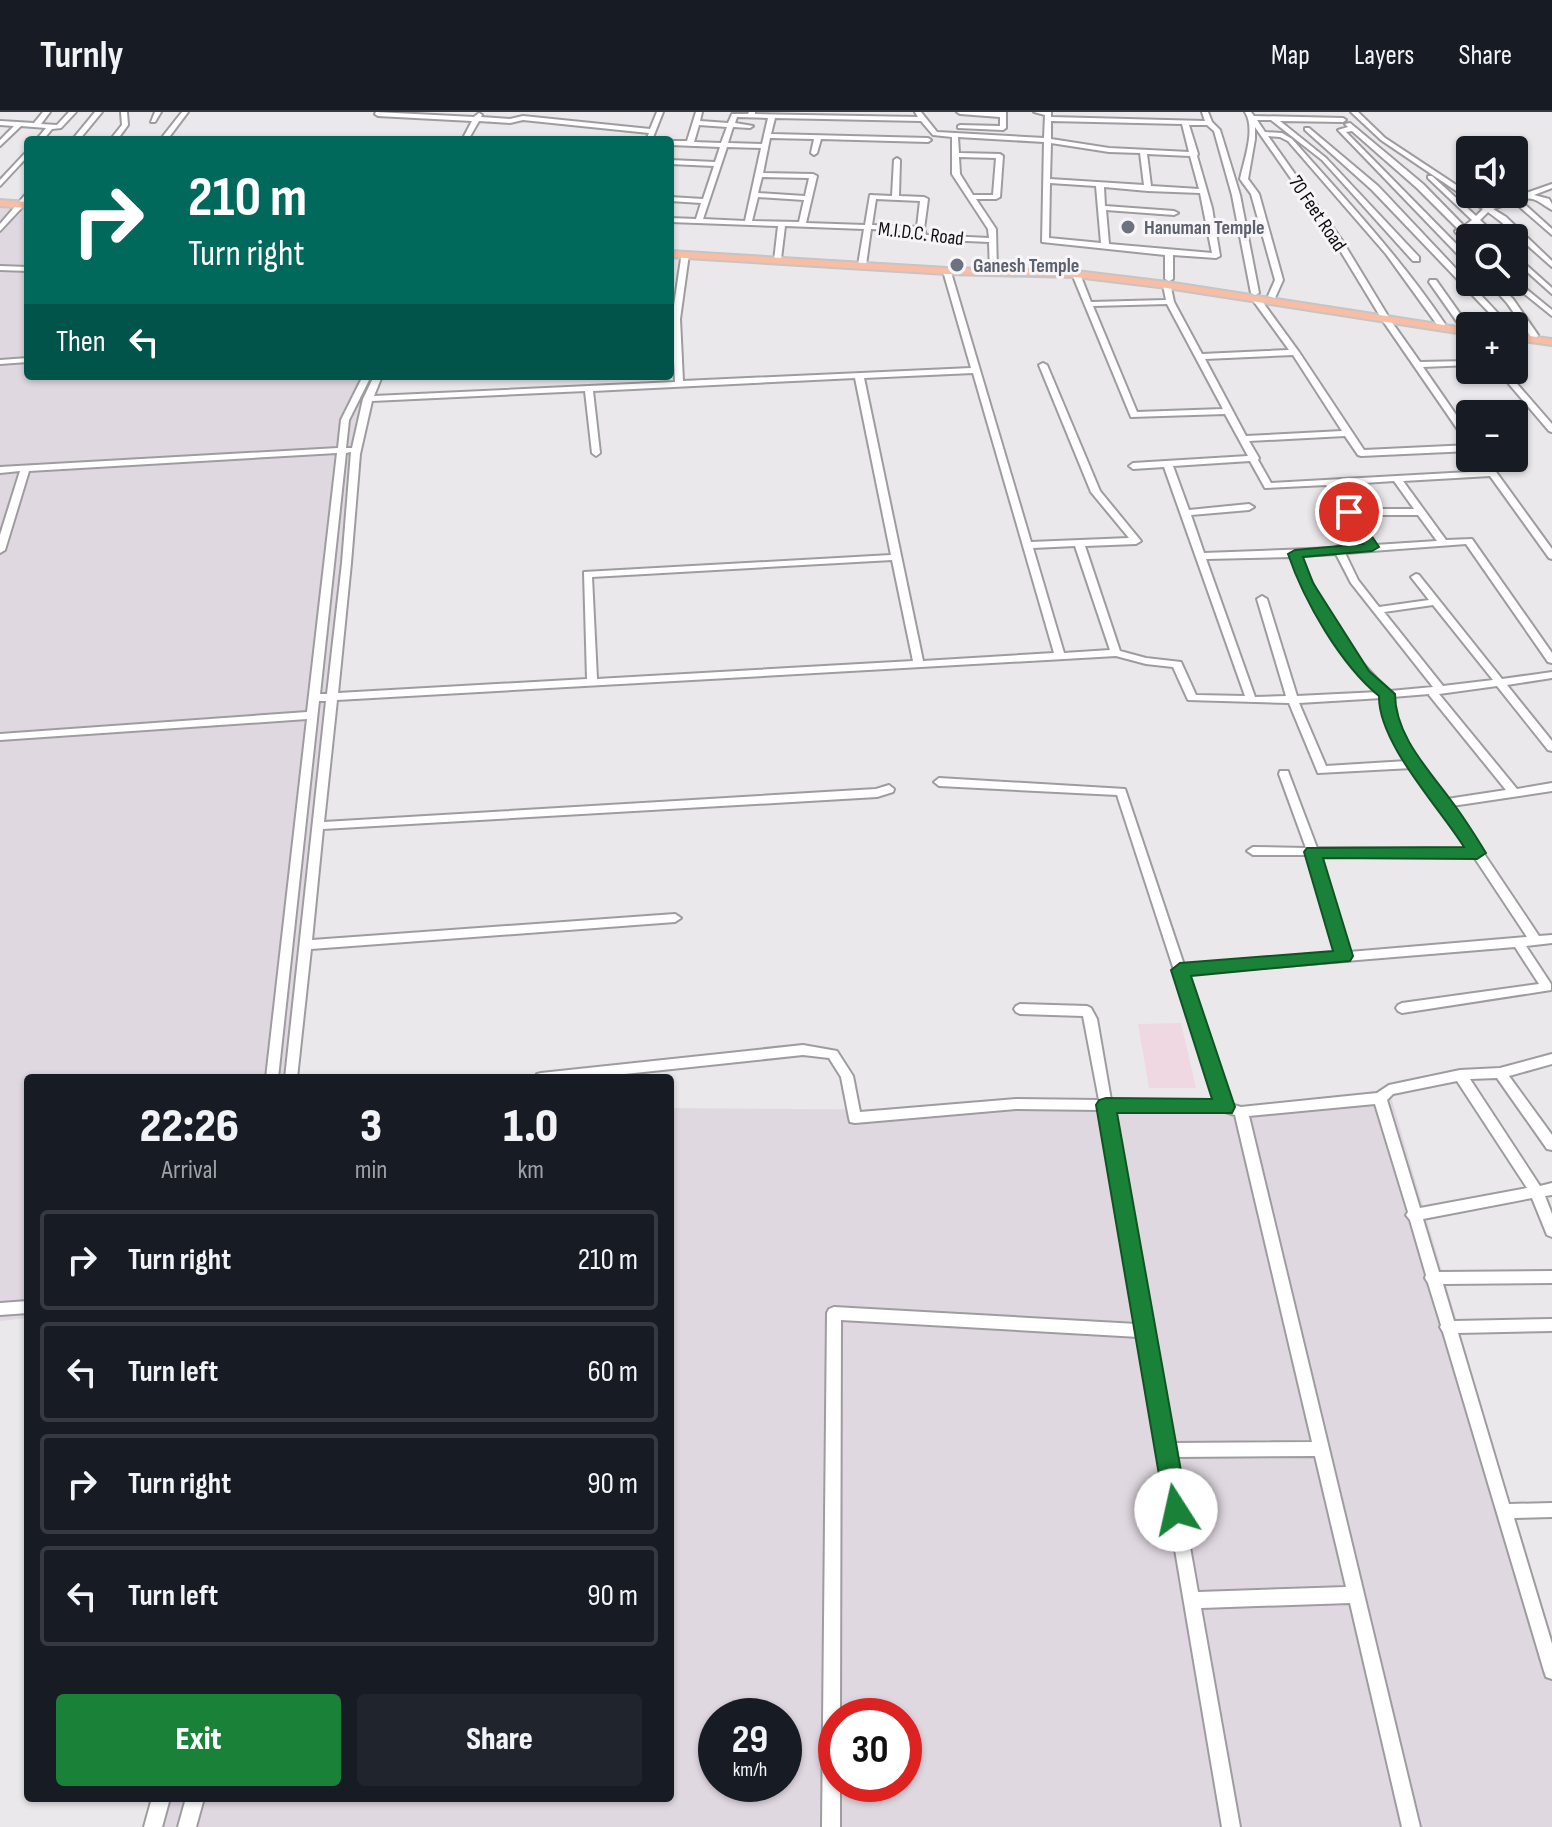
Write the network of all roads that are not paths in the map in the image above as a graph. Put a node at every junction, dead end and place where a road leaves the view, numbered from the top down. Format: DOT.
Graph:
graph roads {
  1 [pos="21,112"];
  2 [pos="47,112"];
  3 [pos="73,112"];
  4 [pos="99,112"];
  5 [pos="124,112"];
  6 [pos="158,112"];
  7 [pos="185,112"];
  8 [pos="379,112"];
  9 [pos="481,112"];
  10 [pos="587,112"];
  11 [pos="660,112"];
  12 [pos="699,112"];
  13 [pos="1037,112"];
  14 [pos="1129,112"];
  15 [pos="1167,112"];
  16 [pos="1205,112"];
  17 [pos="1354,112"];
  18 [pos="956,113"];
  19 [pos="1003,113"];
  20 [pos="752,114"];
  21 [pos="416,115"];
  22 [pos="921,115"];
  23 [pos="1250,115"];
  24 [pos="772,116"];
  25 [pos="1081,116"];
  26 [pos="1105,116"];
  27 [pos="1342,116"];
  28 [pos="1053,117"];
  29 [pos="1271,117"];
  30 [pos="476,120"];
  31 [pos="153,121"];
  32 [pos="1130,121"];
  33 [pos="1171,122"];
  34 [pos="0,123"];
  35 [pos="696,123"];
  36 [pos="1185,123"];
  37 [pos="1209,123"];
  38 [pos="15,124"];
  39 [pos="581,124"];
  40 [pos="36,125"];
  41 [pos="730,125"];
  42 [pos="750,126"];
  43 [pos="960,127"];
  44 [pos="1003,128"];
  45 [pos="48,129"];
  46 [pos="1307,129"];
  47 [pos="1353,129"];
  48 [pos="652,131"];
  49 [pos="1264,134"];
  50 [pos="42,136"];
  51 [pos="74,136"];
  52 [pos="79,136"];
  53 [pos="116,136"];
  54 [pos="166,136"];
  55 [pos="467,136"];
  56 [pos="650,136"];
  57 [pos="768,136"];
  58 [pos="955,136"];
  59 [pos="818,137"];
  60 [pos="1006,138"];
  61 [pos="928,140"];
  62 [pos="1047,140"];
  63 [pos="1388,141"];
  64 [pos="674,143"];
  65 [pos="690,143"];
  66 [pos="0,144"];
  67 [pos="724,145"];
  68 [pos="1357,145"];
  69 [pos="765,146"];
  70 [pos="1328,147"];
  71 [pos="1312,149"];
  72 [pos="1143,152"];
  73 [pos="814,153"];
  74 [pos="1195,154"];
  75 [pos="956,155"];
  76 [pos="1320,156"];
  77 [pos="1279,157"];
  78 [pos="1305,157"];
  79 [pos="897,160"];
  80 [pos="24,161"];
  81 [pos="674,162"];
  82 [pos="718,164"];
  83 [pos="759,175"];
  84 [pos="1046,181"];
  85 [pos="0,184"];
  86 [pos="1100,186"];
  87 [pos="1552,186"];
  88 [pos="1148,189"];
  89 [pos="1204,191"];
  90 [pos="755,195"];
  91 [pos="1531,196"];
  92 [pos="971,197"];
  93 [pos="1528,197"];
  94 [pos="809,198"];
  95 [pos="895,198"];
  96 [pos="674,199"];
  97 [pos="706,201"];
  98 [pos="24,202"];
  99 [pos="0,203"];
  100 [pos="24,204"];
  101 [pos="1103,208"];
  102 [pos="1490,208"];
  103 [pos="1525,208"];
  104 [pos="1552,208"];
  105 [pos="1487,209"];
  106 [pos="1174,213"];
  107 [pos="1475,219"];
  108 [pos="674,220"];
  109 [pos="699,221"];
  110 [pos="748,224"];
  111 [pos="1457,224"];
  112 [pos="1471,224"];
  113 [pos="1480,224"];
  114 [pos="782,225"];
  115 [pos="802,226"];
  116 [pos="868,228"];
  117 [pos="0,229"];
  118 [pos="920,229"];
  119 [pos="1456,233"];
  120 [pos="1552,233"];
  121 [pos="992,240"];
  122 [pos="1447,240"];
  123 [pos="1105,246"];
  124 [pos="1433,249"];
  125 [pos="1456,249"];
  126 [pos="1169,253"];
  127 [pos="674,254"];
  128 [pos="685,254"];
  129 [pos="777,259"];
  130 [pos="1416,259"];
  131 [pos="1397,261"];
  132 [pos="862,265"];
  133 [pos="1552,265"];
  134 [pos="0,268"];
  135 [pos="24,269"];
  136 [pos="1528,269"];
  137 [pos="947,271"];
  138 [pos="994,272"];
  139 [pos="1076,274"];
  140 [pos="1168,282"];
  141 [pos="1433,282"];
  142 [pos="1552,292"];
  143 [pos="1528,293"];
  144 [pos="1256,296"];
  145 [pos="1272,296"];
  146 [pos="1505,296"];
  147 [pos="1170,302"];
  148 [pos="1088,304"];
  149 [pos="1493,312"];
  150 [pos="1456,314"];
  151 [pos="1552,314"];
  152 [pos="1386,319"];
  153 [pos="1441,324"];
  154 [pos="1456,327"];
  155 [pos="1456,328"];
  156 [pos="1528,335"];
  157 [pos="1534,335"];
  158 [pos="1528,337"];
  159 [pos="1552,340"];
  160 [pos="24,351"];
  161 [pos="1295,352"];
  162 [pos="1201,357"];
  163 [pos="17,360"];
  164 [pos="24,360"];
  165 [pos="0,362"];
  166 [pos="1456,364"];
  167 [pos="1043,365"];
  168 [pos="1416,365"];
  169 [pos="977,370"];
  170 [pos="859,376"];
  171 [pos="365,380"];
  172 [pos="376,380"];
  173 [pos="679,384"];
  174 [pos="1513,384"];
  175 [pos="589,389"];
  176 [pos="367,399"];
  177 [pos="1228,411"];
  178 [pos="1456,421"];
  179 [pos="1552,429"];
  180 [pos="1348,433"];
  181 [pos="1243,439"];
  182 [pos="357,449"];
  183 [pos="1456,449"];
  184 [pos="342,450"];
  185 [pos="596,453"];
  186 [pos="1255,458"];
  187 [pos="1168,464"];
  188 [pos="1133,466"];
  189 [pos="26,468"];
  190 [pos="0,470"];
  191 [pos="1493,473"];
  192 [pos="1396,478"];
  193 [pos="1328,482"];
  194 [pos="1249,507"];
  195 [pos="1349,512"];
  196 [pos="1420,512"];
  197 [pos="1185,513"];
  198 [pos="1079,543"];
  199 [pos="1443,543"];
  200 [pos="1028,545"];
  201 [pos="1372,547"];
  202 [pos="1338,549"];
  203 [pos="0,550"];
  204 [pos="1550,550"];
  205 [pos="1295,554"];
  206 [pos="1201,556"];
  207 [pos="897,557"];
  208 [pos="1416,577"];
  209 [pos="1262,599"];
  210 [pos="1435,602"];
  211 [pos="1377,610"];
  212 [pos="1116,653"];
  213 [pos="1060,656"];
  214 [pos="1552,660"];
  215 [pos="918,663"];
  216 [pos="1552,675"];
  217 [pos="592,682"];
  218 [pos="1497,683"];
  219 [pos="1437,692"];
  220 [pos="1387,694"];
  221 [pos="331,697"];
  222 [pos="313,698"];
  223 [pos="1292,698"];
  224 [pos="1251,700"];
  225 [pos="312,715"];
  226 [pos="0,737"];
  227 [pos="1552,748"];
  228 [pos="1412,764"];
  229 [pos="1284,774"];
  230 [pos="939,782"];
  231 [pos="889,789"];
  232 [pos="1551,789"];
  233 [pos="1514,793"];
  234 [pos="1445,803"];
  235 [pos="317,826"];
  236 [pos="1253,851"];
  237 [pos="1313,852"];
  238 [pos="1477,853"];
  239 [pos="675,918"];
  240 [pos="1552,939"];
  241 [pos="1536,941"];
  242 [pos="1518,942"];
  243 [pos="306,945"];
  244 [pos="1344,956"];
  245 [pos="1180,970"];
  246 [pos="1402,1008"];
  247 [pos="1020,1009"];
  248 [pos="1550,1062"];
  249 [pos="1500,1073"];
  250 [pos="272,1074"];
  251 [pos="291,1074"];
  252 [pos="578,1074"];
  253 [pos="1460,1075"];
  254 [pos="1380,1098"];
  255 [pos="1106,1105"];
  256 [pos="1225,1107"];
  257 [pos="1241,1112"];
  258 [pos="1552,1145"];
  259 [pos="1552,1189"];
  260 [pos="1537,1193"];
  261 [pos="1413,1215"];
  262 [pos="1552,1231"];
  263 [pos="1552,1277"];
  264 [pos="1432,1278"];
  265 [pos="24,1307"];
  266 [pos="0,1309"];
  267 [pos="1552,1325"];
  268 [pos="1447,1327"];
  269 [pos="1145,1331"];
  270 [pos="1322,1449"];
  271 [pos="1166,1450"];
  272 [pos="1552,1510"];
  273 [pos="1503,1511"];
  274 [pos="1356,1595"];
  275 [pos="1192,1600"];
  276 [pos="1549,1649"];
  277 [pos="1552,1671"];
  278 [pos="160,1802"];
  279 [pos="194,1802"];
  280 [pos="153,1827"];
  281 [pos="187,1827"];
  282 [pos="831,1827"];
  283 [pos="1231,1827"];
  284 [pos="1411,1827"];
  1 -- 38 [label="street"];
  2 -- 40 [label="street"];
  3 -- 45 [label="street"];
  4 -- 52 [label="street"];
  5 -- 53 [label="street"];
  6 -- 31 [label="street"];
  7 -- 54 [label="street"];
  8 -- 21 [label="street"];
  9 -- 30 [label="street"];
  10 -- 39 [label="street"];
  11 -- 48 [label="street"];
  12 -- 35 [label="street"];
  13 -- 28 [label="street"];
  14 -- 32 [label="street"];
  15 -- 33 [label="street"];
  16 -- 37 [label="street"];
  17 -- 63 [label="street"];
  18 -- 19 [label="street"];
  19 -- 44 [label="street"];
  20 -- 24 [label="street"];
  20 -- 41 [label="street"];
  21 -- 30 [label="street"];
  22 -- 24 [label="street"];
  22 -- 58 [label="street"];
  23 -- 29 [label="street"];
  23 -- 49 [label="street, 70 Feet Road"];
  23 -- 145 [label="street"];
  24 -- 57 [label="street"];
  25 -- 26 [label="street"];
  25 -- 28 [label="street"];
  26 -- 32 [label="street"];
  27 -- 29 [label="street"];
  27 -- 47 [label="street"];
  28 -- 62 [label="street"];
  29 -- 71 [label="street"];
  30 -- 39 [label="street"];
  30 -- 55 [label="street"];
  32 -- 33 [label="street"];
  33 -- 36 [label="street"];
  34 -- 38 [label="street"];
  35 -- 41 [label="street"];
  35 -- 65 [label="street"];
  36 -- 37 [label="street"];
  36 -- 74 [label="street"];
  37 -- 144 [label="street"];
  38 -- 40 [label="street"];
  38 -- 66 [label="street"];
  39 -- 48 [label="street"];
  40 -- 45 [label="street"];
  41 -- 42 [label="street"];
  41 -- 67 [label="street"];
  43 -- 44 [label="street"];
  44 -- 60 [label="street"];
  45 -- 50 [label="street"];
  45 -- 51 [label="street"];
  46 -- 70 [label="street"];
  47 -- 68 [label="street"];
  47 -- 111 [label="street"];
  48 -- 56 [label="street"];
  49 -- 77 [label="street, 70 Feet Road"];
  49 -- 78 [label="street"];
  57 -- 59 [label="street"];
  57 -- 69 [label="street"];
  58 -- 60 [label="street"];
  58 -- 75 [label="street"];
  59 -- 61 [label="street"];
  59 -- 73 [label="street"];
  60 -- 62 [label="street"];
  62 -- 72 [label="street"];
  62 -- 84 [label="street"];
  63 -- 105 [label="street"];
  63 -- 107 [label="street"];
  64 -- 65 [label="street"];
  65 -- 67 [label="street"];
  67 -- 69 [label="street"];
  67 -- 82 [label="street"];
  68 -- 70 [label="street"];
  68 -- 122 [label="street"];
  69 -- 83 [label="street"];
  70 -- 71 [label="street"];
  70 -- 124 [label="street"];
  71 -- 76 [label="street"];
  72 -- 74 [label="street"];
  72 -- 88 [label="street"];
  74 -- 89 [label="street"];
  75 -- 92 [label="street"];
  75 -- 92 [label="street"];
  76 -- 78 [label="street"];
  76 -- 130 [label="street"];
  77 -- 78 [label="street"];
  77 -- 152 [label="street, 70 Feet Road"];
  78 -- 131 [label="street"];
  79 -- 95 [label="street"];
  80 -- 85 [label="street"];
  81 -- 82 [label="street"];
  82 -- 97 [label="street"];
  83 -- 90 [label="street"];
  83 -- 94 [label="street"];
  84 -- 86 [label="street"];
  84 -- 123 [label="street"];
  86 -- 88 [label="street"];
  86 -- 101 [label="street"];
  87 -- 91 [label="street"];
  88 -- 89 [label="street"];
  89 -- 126 [label="street"];
  90 -- 94 [label="street"];
  90 -- 110 [label="street"];
  91 -- 93 [label="street"];
  91 -- 104 [label="street"];
  92 -- 121 [label="street"];
  94 -- 115 [label="street"];
  95 -- 116 [label="street"];
  95 -- 118 [label="street"];
  96 -- 97 [label="street"];
  97 -- 109 [label="street"];
  98 -- 99 [label="main road"];
  100 -- 117 [label="street"];
  101 -- 106 [label="street"];
  101 -- 123 [label="street"];
  102 -- 105 [label="street"];
  103 -- 120 [label="street"];
  105 -- 107 [label="street"];
  105 -- 133 [label="street"];
  107 -- 112 [label="street"];
  107 -- 113 [label="street"];
  108 -- 109 [label="street, M.I.D.C. Road"];
  109 -- 110 [label="street, M.I.D.C. Road"];
  110 -- 114 [label="street, M.I.D.C. Road"];
  114 -- 115 [label="street, M.I.D.C. Road"];
  114 -- 129 [label="street"];
  115 -- 116 [label="street, M.I.D.C. Road"];
  116 -- 118 [label="street, M.I.D.C. Road"];
  116 -- 132 [label="street"];
  118 -- 121 [label="street, M.I.D.C. Road"];
  119 -- 122 [label="street"];
  121 -- 138 [label="street"];
  122 -- 124 [label="street"];
  122 -- 125 [label="street"];
  123 -- 126 [label="street"];
  124 -- 130 [label="street"];
  124 -- 149 [label="street"];
  126 -- 140 [label="street"];
  127 -- 128 [label="main road"];
  128 -- 129 [label="main road"];
  128 -- 173 [label="street"];
  129 -- 132 [label="main road"];
  130 -- 131 [label="street"];
  131 -- 153 [label="street"];
  132 -- 137 [label="main road"];
  134 -- 135 [label="street"];
  136 -- 142 [label="street"];
  137 -- 138 [label="main road"];
  137 -- 169 [label="street"];
  138 -- 139 [label="main road"];
  139 -- 140 [label="main road"];
  139 -- 148 [label="street"];
  140 -- 144 [label="main road"];
  140 -- 147 [label="street"];
  141 -- 150 [label="street"];
  143 -- 151 [label="street"];
  144 -- 145 [label="main road"];
  144 -- 152 [label="main road"];
  144 -- 161 [label="street"];
  145 -- 152 [label="main road"];
  146 -- 157 [label="street"];
  147 -- 148 [label="street"];
  147 -- 162 [label="street"];
  148 -- 177 [label="street"];
  152 -- 153 [label="main road"];
  152 -- 155 [label="main road"];
  152 -- 168 [label="street, 70 Feet Road"];
  153 -- 154 [label="main road"];
  156 -- 157 [label="main road"];
  157 -- 159 [label="main road"];
  158 -- 159 [label="main road"];
  160 -- 163 [label="street"];
  161 -- 162 [label="street"];
  161 -- 180 [label="street"];
  162 -- 177 [label="street"];
  163 -- 164 [label="street"];
  163 -- 165 [label="street"];
  166 -- 168 [label="street"];
  167 -- 198 [label="street"];
  168 -- 178 [label="street, 70 Feet Road"];
  169 -- 170 [label="street"];
  169 -- 200 [label="street"];
  170 -- 173 [label="street"];
  170 -- 207 [label="street"];
  171 -- 184 [label="street"];
  172 -- 176 [label="street"];
  173 -- 175 [label="street"];
  174 -- 179 [label="street"];
  175 -- 176 [label="street"];
  175 -- 185 [label="street"];
  176 -- 182 [label="street"];
  177 -- 181 [label="street"];
  180 -- 181 [label="street"];
  180 -- 183 [label="street"];
  181 -- 186 [label="street"];
  182 -- 184 [label="street"];
  182 -- 221 [label="street"];
  184 -- 189 [label="street"];
  184 -- 222 [label="street"];
  186 -- 187 [label="street"];
  186 -- 193 [label="street"];
  187 -- 188 [label="street"];
  187 -- 197 [label="street"];
  189 -- 190 [label="street"];
  189 -- 203 [label="street"];
  191 -- 192 [label="street"];
  191 -- 204 [label="street"];
  192 -- 193 [label="street"];
  192 -- 196 [label="street"];
  193 -- 195 [label="street"];
  194 -- 197 [label="street"];
  195 -- 196 [label="street"];
  195 -- 201 [label="street"];
  196 -- 199 [label="street"];
  197 -- 206 [label="street"];
  198 -- 200 [label="street"];
  198 -- 212 [label="street"];
  199 -- 201 [label="street"];
  199 -- 214 [label="street"];
  200 -- 213 [label="street"];
  201 -- 202 [label="street"];
  202 -- 205 [label="street"];
  202 -- 211 [label="street"];
  205 -- 206 [label="street"];
  205 -- 220 [label="street"];
  206 -- 224 [label="street"];
  207 -- 215 [label="street"];
  207 -- 217 [label="street"];
  208 -- 210 [label="street"];
  209 -- 223 [label="street"];
  210 -- 211 [label="street"];
  210 -- 218 [label="street"];
  211 -- 219 [label="street"];
  212 -- 213 [label="street"];
  212 -- 224 [label="street"];
  213 -- 215 [label="street"];
  215 -- 217 [label="street"];
  216 -- 218 [label="street"];
  217 -- 221 [label="street"];
  218 -- 219 [label="street"];
  218 -- 227 [label="street"];
  219 -- 220 [label="street"];
  219 -- 233 [label="street"];
  220 -- 223 [label="street"];
  220 -- 228 [label="street"];
  221 -- 222 [label="street"];
  221 -- 235 [label="street"];
  222 -- 225 [label="street"];
  223 -- 224 [label="street"];
  223 -- 228 [label="street"];
  225 -- 226 [label="street"];
  225 -- 250 [label="street"];
  228 -- 234 [label="street"];
  229 -- 237 [label="street"];
  230 -- 245 [label="street"];
  231 -- 235 [label="street"];
  232 -- 233 [label="street"];
  233 -- 234 [label="street"];
  234 -- 238 [label="street"];
  235 -- 243 [label="street"];
  236 -- 237 [label="street"];
  237 -- 238 [label="street"];
  237 -- 244 [label="street"];
  238 -- 241 [label="street"];
  239 -- 243 [label="street"];
  240 -- 241 [label="street"];
  241 -- 242 [label="street"];
  242 -- 244 [label="street"];
  242 -- 246 [label="street"];
  243 -- 251 [label="street"];
  244 -- 245 [label="street"];
  245 -- 256 [label="street"];
  247 -- 255 [label="street"];
  248 -- 249 [label="street"];
  249 -- 253 [label="street"];
  249 -- 258 [label="street"];
  252 -- 255 [label="street"];
  253 -- 254 [label="street"];
  253 -- 260 [label="street"];
  254 -- 257 [label="street"];
  254 -- 261 [label="street"];
  255 -- 256 [label="street"];
  255 -- 269 [label="street"];
  256 -- 257 [label="street"];
  257 -- 270 [label="street"];
  259 -- 260 [label="street"];
  260 -- 261 [label="street"];
  260 -- 262 [label="street"];
  261 -- 264 [label="street"];
  263 -- 264 [label="street"];
  264 -- 268 [label="street"];
  265 -- 266 [label="street"];
  267 -- 268 [label="street"];
  268 -- 273 [label="street"];
  269 -- 271 [label="street"];
  269 -- 282 [label="street"];
  270 -- 271 [label="street"];
  270 -- 274 [label="street"];
  271 -- 275 [label="street"];
  272 -- 273 [label="street"];
  273 -- 276 [label="street"];
  274 -- 275 [label="street"];
  274 -- 284 [label="street"];
  275 -- 283 [label="street"];
  276 -- 277 [label="street"];
  278 -- 280 [label="street"];
  279 -- 281 [label="street"];
}
